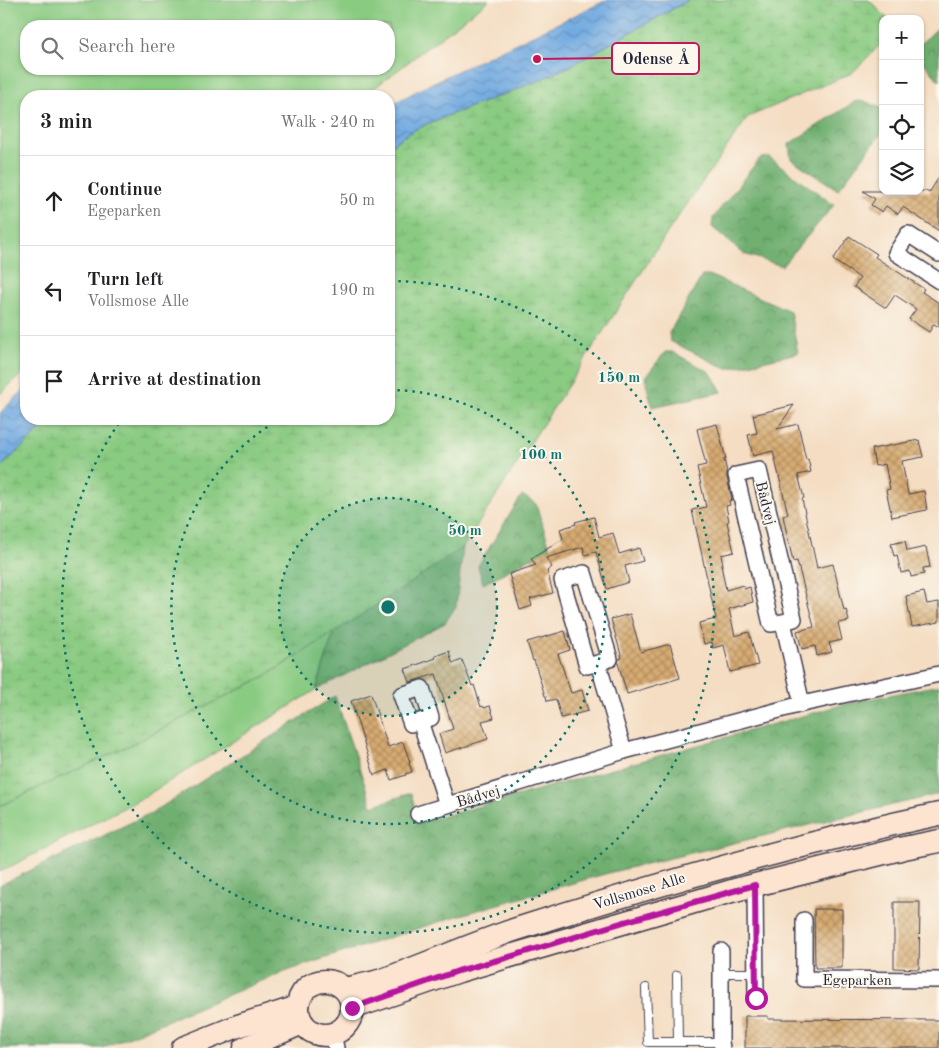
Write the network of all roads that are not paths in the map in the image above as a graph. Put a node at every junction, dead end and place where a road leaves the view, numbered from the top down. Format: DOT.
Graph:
graph roads {
  1 [pos="939,254"];
  2 [pos="939,281"];
  3 [pos="782,622"];
  4 [pos="598,663"];
  5 [pos="939,674"];
  6 [pos="802,704"];
  7 [pos="420,721"];
  8 [pos="624,751"];
  9 [pos="447,805"];
  10 [pos="418,814"];
  11 [pos="939,814"];
  12 [pos="939,841"];
  13 [pos="755,885"];
  14 [pos="804,920"];
  15 [pos="721,950"];
  16 [pos="721,973"];
  17 [pos="756,973"];
  18 [pos="677,975"];
  19 [pos="939,980"];
  20 [pos="646,988"];
  21 [pos="756,998"];
  22 [pos="349,999"];
  23 [pos="300,1015"];
  24 [pos="334,1041"];
  25 [pos="678,1042"];
  26 [pos="721,1045"];
  27 [pos="183,1048"];
  28 [pos="245,1048"];
  1 -- 2 [label="street"];
  3 -- 3 [label="street, Bådvej"];
  3 -- 6 [label="street"];
  4 -- 4 [label="street"];
  4 -- 8 [label="street"];
  5 -- 6 [label="street, Bådvej"];
  6 -- 8 [label="street, Bådvej"];
  7 -- 9 [label="street, Bådvej"];
  8 -- 9 [label="street, Bådvej"];
  9 -- 10 [label="street, Bådvej"];
  11 -- 22 [label="street, Vollsmose Alle"];
  12 -- 13 [label="street, Vollsmose Alle"];
  13 -- 17 [label="street"];
  13 -- 22 [label="street, Vollsmose Alle"];
  14 -- 19 [label="street, Egeparken"];
  15 -- 16 [label="street"];
  16 -- 17 [label="lane"];
  16 -- 26 [label="street"];
  17 -- 21 [label="street"];
  18 -- 25 [label="lane"];
  20 -- 25 [label="lane"];
  22 -- 23 [label="street"];
  22 -- 24 [label="street"];
  23 -- 24 [label="street"];
  23 -- 27 [label="street"];
  23 -- 28 [label="street"];
  25 -- 26 [label="lane"];
}
